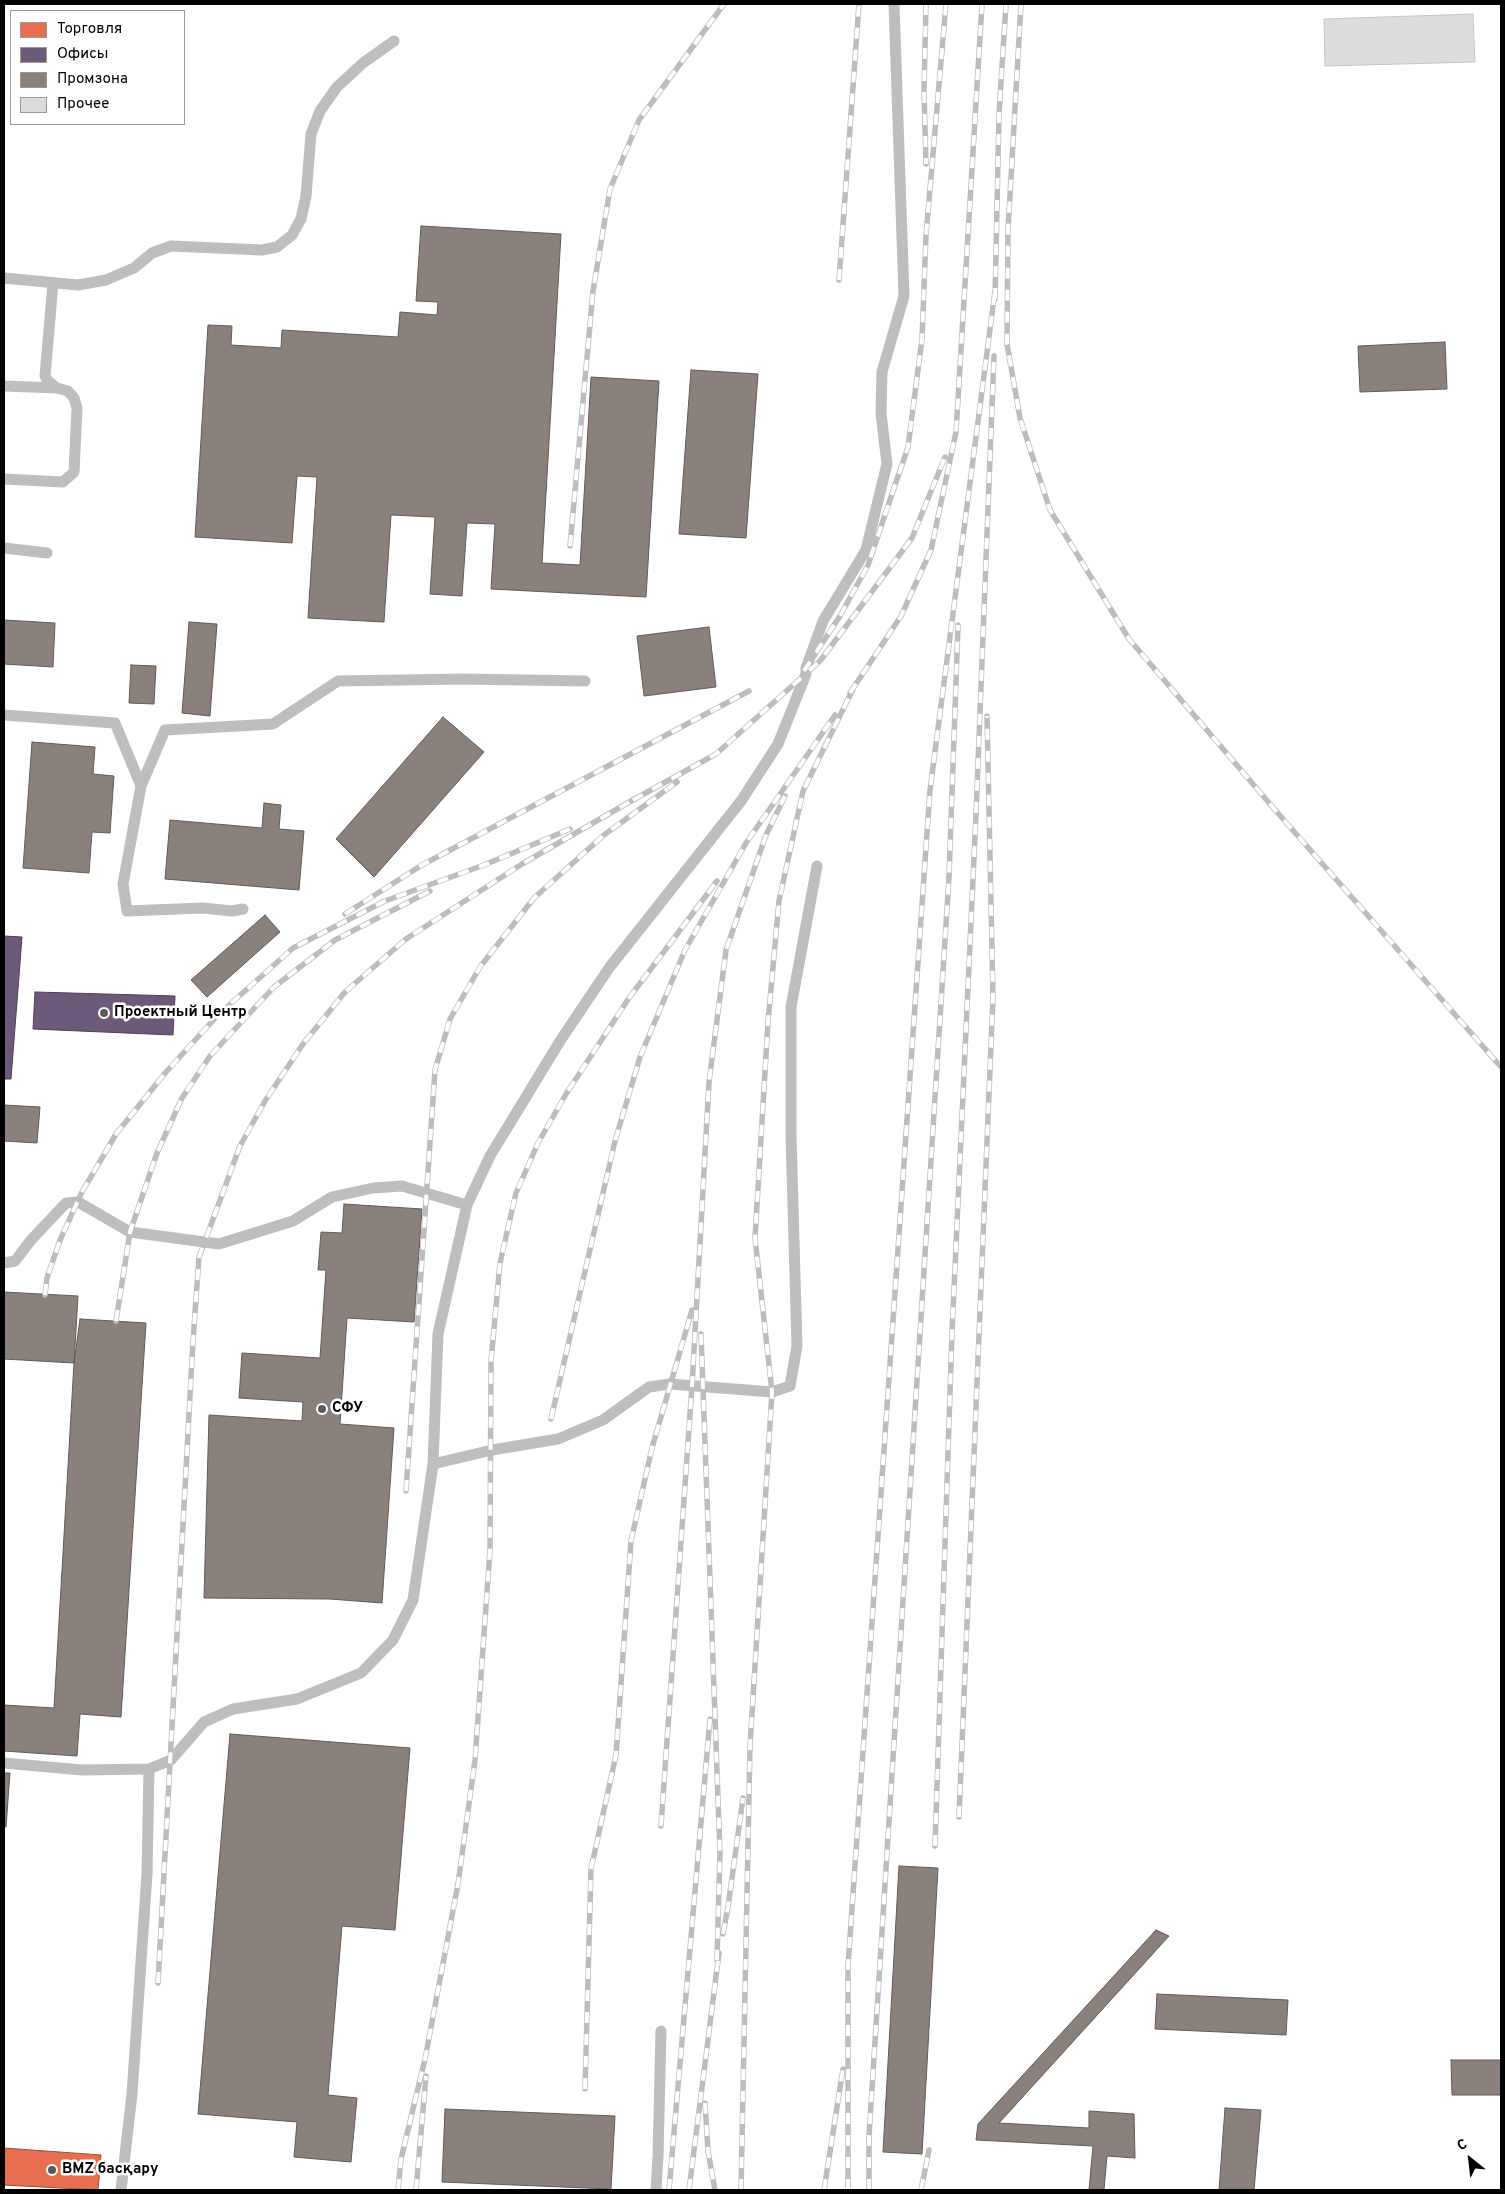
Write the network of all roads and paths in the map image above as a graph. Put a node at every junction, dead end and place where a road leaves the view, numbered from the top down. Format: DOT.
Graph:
graph roads {
  1 [pos="894,4"];
  2 [pos="394,41"];
  3 [pos="4,278"];
  4 [pos="53,283"];
  5 [pos="4,386"];
  6 [pos="57,388"];
  7 [pos="4,479"];
  8 [pos="4,548"];
  9 [pos="47,553"];
  10 [pos="585,680"];
  11 [pos="4,715"];
  12 [pos="141,786"];
  13 [pos="817,866"];
  14 [pos="243,909"];
  15 [pos="467,1205"];
  16 [pos="4,1263"];
  17 [pos="433,1464"];
  18 [pos="4,1763"];
  19 [pos="149,1769"];
  20 [pos="661,2031"];
  21 [pos="121,2190"];
  22 [pos="656,2190"];
  1 -- 15 [label="lane"];
  2 -- 4 [label="lane"];
  3 -- 4 [label="lane"];
  4 -- 6 [label="lane"];
  5 -- 6 [label="lane"];
  6 -- 7 [label="lane"];
  8 -- 9 [label="lane"];
  10 -- 12 [label="lane"];
  11 -- 12 [label="lane"];
  12 -- 14 [label="lane"];
  13 -- 17 [label="lane"];
  15 -- 16 [label="lane"];
  15 -- 17 [label="lane"];
  17 -- 19 [label="lane"];
  18 -- 19 [label="lane"];
  19 -- 21 [label="lane"];
  20 -- 22 [label="lane"];
}
